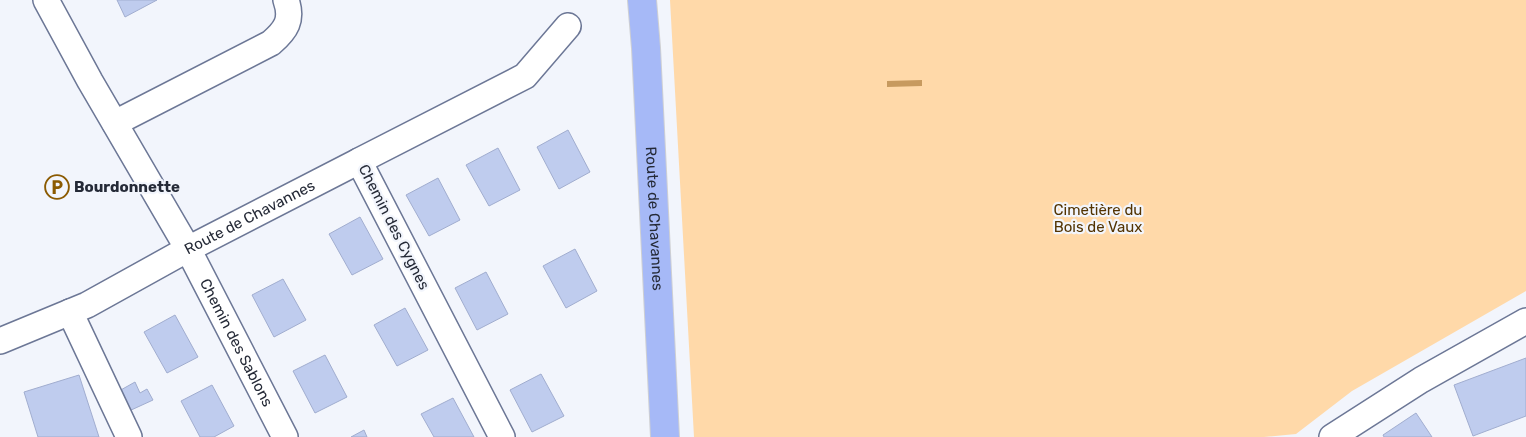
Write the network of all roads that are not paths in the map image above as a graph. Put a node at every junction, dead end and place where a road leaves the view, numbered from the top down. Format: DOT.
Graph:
graph roads {
  1 [pos="46,0"];
  2 [pos="286,0"];
  3 [pos="642,0"];
  4 [pos="568,26"];
  5 [pos="115,123"];
  6 [pos="359,161"];
  7 [pos="188,248"];
  8 [pos="70,312"];
  9 [pos="1526,321"];
  10 [pos="0,341"];
  11 [pos="129,437"];
  12 [pos="285,437"];
  13 [pos="502,437"];
  14 [pos="665,437"];
  15 [pos="1332,437"];
  1 -- 5 [label="street, Route de Chavannes"];
  2 -- 5 [label="street"];
  3 -- 14 [label="main road, Route de Chavannes"];
  4 -- 6 [label="street, Chemin des Cygnes"];
  5 -- 7 [label="street, Route de Chavannes"];
  6 -- 7 [label="street, Route de Chavannes"];
  6 -- 13 [label="street, Chemin des Cygnes"];
  7 -- 8 [label="street"];
  7 -- 12 [label="street, Chemin des Sablons"];
  8 -- 10 [label="street"];
  8 -- 11 [label="street"];
  9 -- 15 [label="street"];
}
